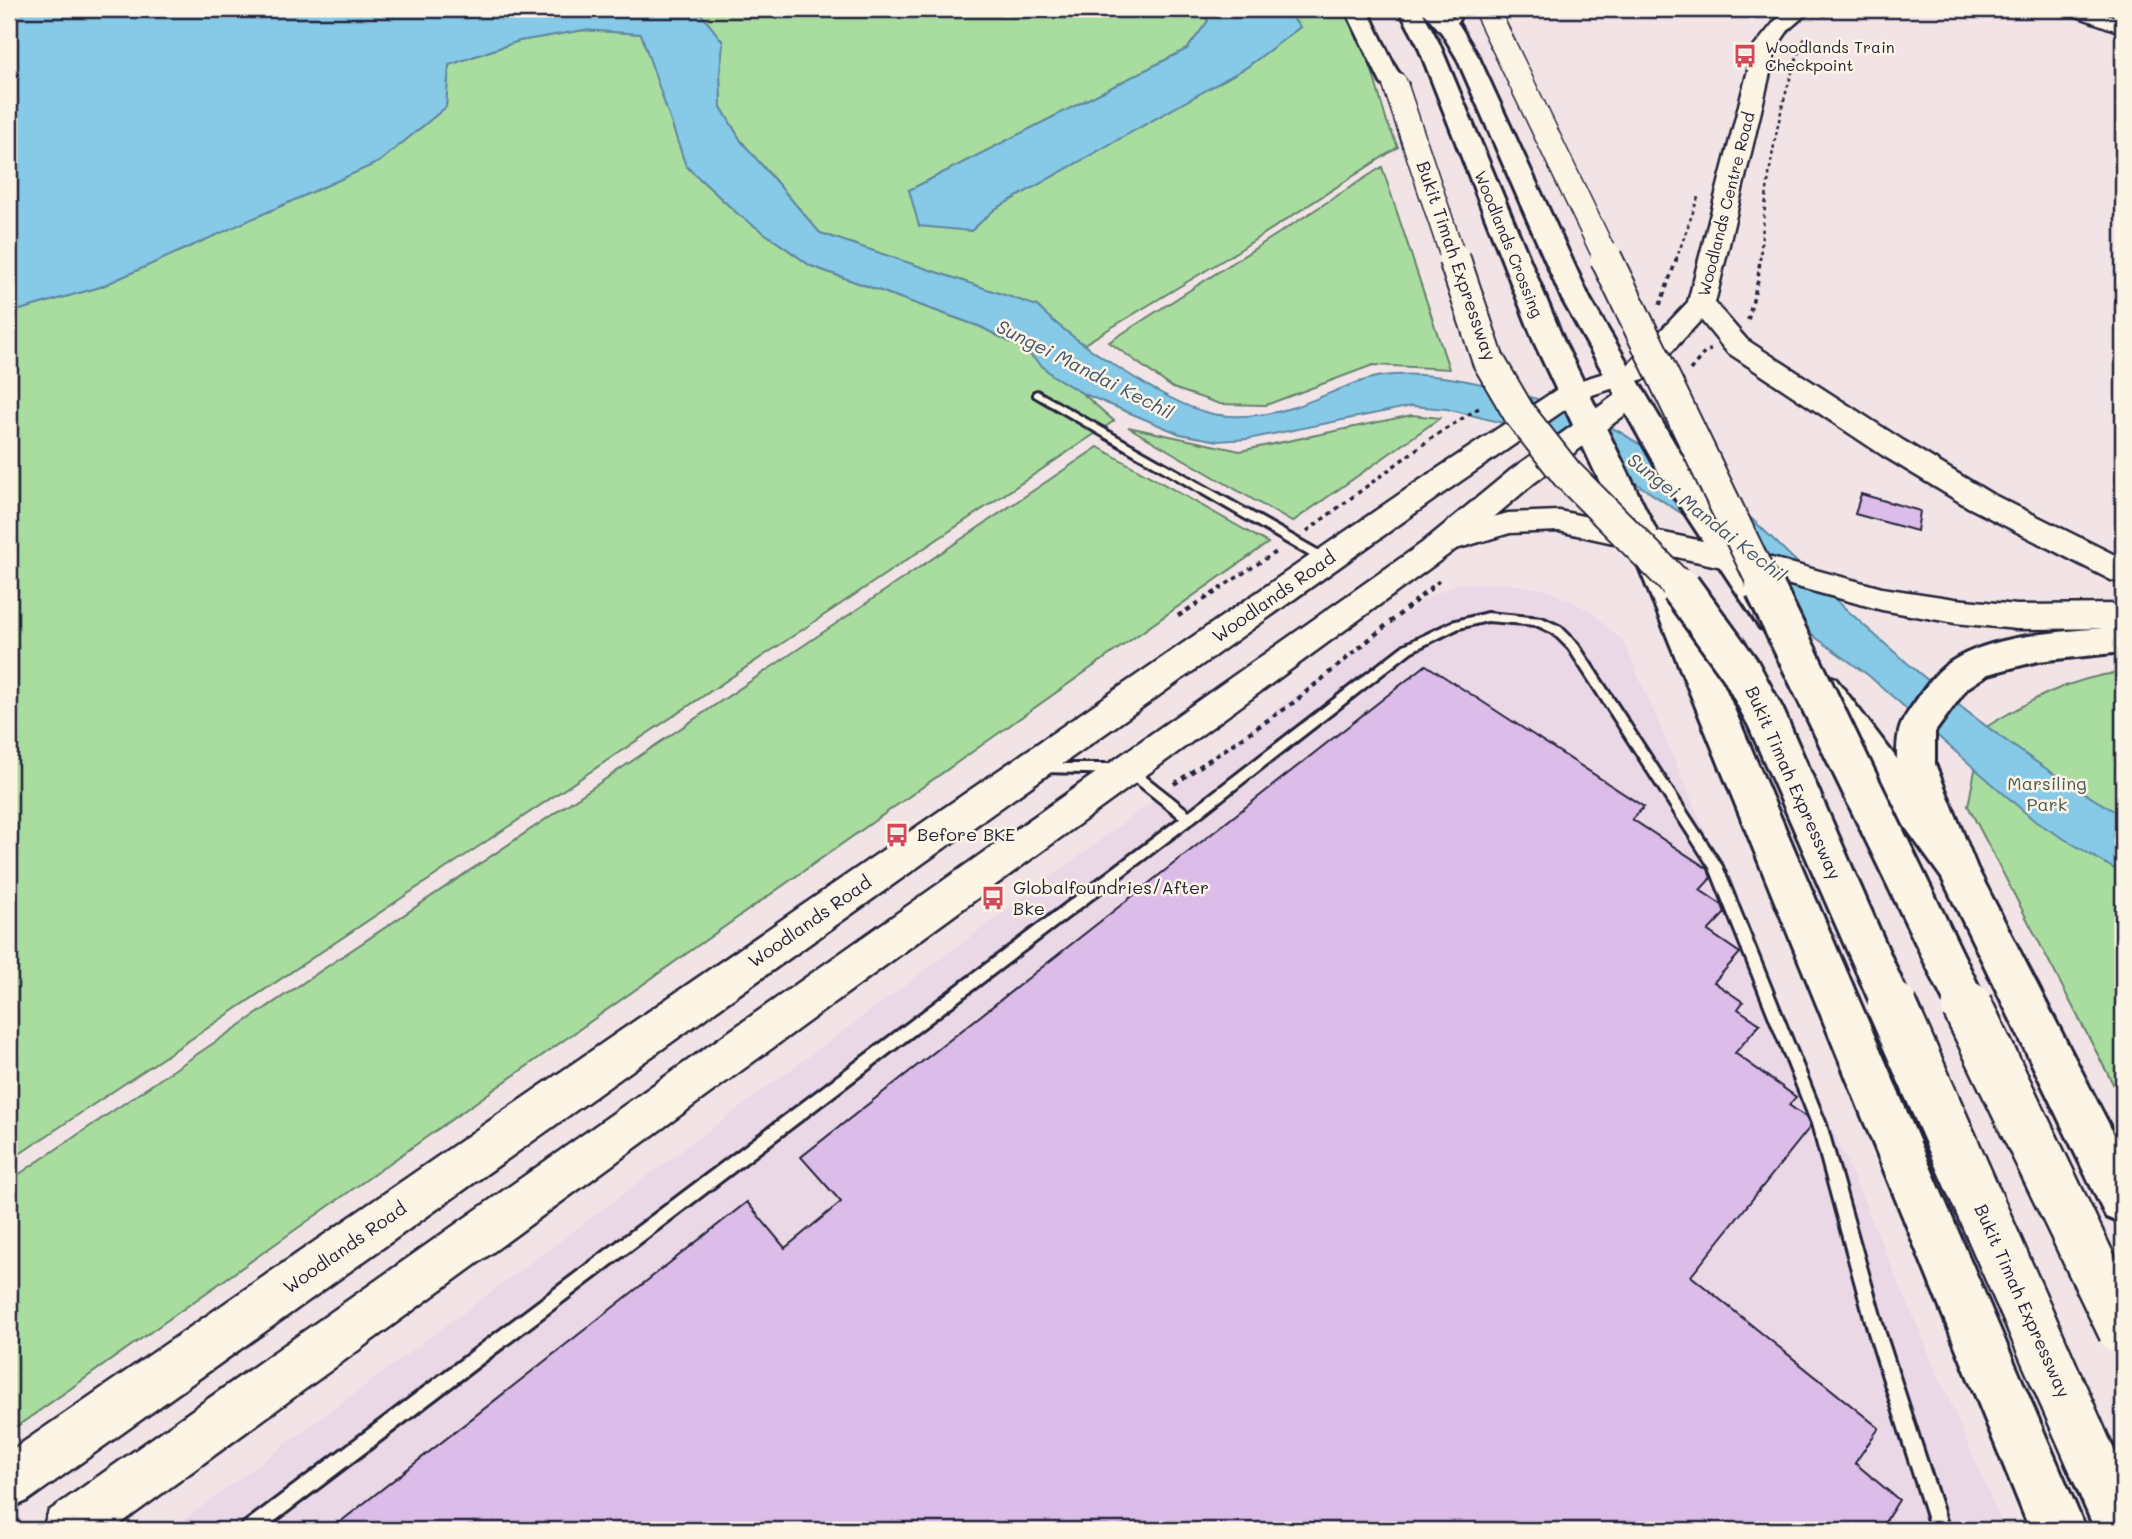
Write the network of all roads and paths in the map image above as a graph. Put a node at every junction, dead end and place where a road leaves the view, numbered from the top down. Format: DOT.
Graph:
graph roads {
  1 [pos="1403,9"];
  2 [pos="1460,9"];
  3 [pos="1478,9"];
  4 [pos="1486,9"];
  5 [pos="1838,9"];
  6 [pos="2075,9"];
  7 [pos="1365,10"];
  8 [pos="1449,19"];
  9 [pos="1809,20"];
  10 [pos="1411,22"];
  11 [pos="2123,27"];
  12 [pos="1468,58"];
  13 [pos="1703,188"];
  14 [pos="1701,304"];
  15 [pos="1659,306"];
  16 [pos="1737,346"];
  17 [pos="1690,370"];
  18 [pos="1625,386"];
  19 [pos="1572,392"];
  20 [pos="1037,394"];
  21 [pos="1459,420"];
  22 [pos="1589,426"];
  23 [pos="1645,539"];
  24 [pos="1293,541"];
  25 [pos="1433,551"];
  26 [pos="1326,560"];
  27 [pos="1737,567"];
  28 [pos="2123,572"];
  29 [pos="1178,616"];
  30 [pos="2123,616"];
  31 [pos="2123,639"];
  32 [pos="1028,767"];
  33 [pos="1128,769"];
  34 [pos="1189,818"];
  35 [pos="1957,868"];
  36 [pos="2123,1201"];
  37 [pos="2123,1330"];
  38 [pos="9,1483"];
  39 [pos="68,1530"];
  40 [pos="249,1530"];
  41 [pos="1940,1530"];
  42 [pos="2058,1530"];
  43 [pos="2123,1530"];
  1 -- 10 [label="highway, Woodlands Crossing"];
  2 -- 8 [label="lane"];
  3 -- 12 [label="highway, Woodlands Crossing"];
  4 -- 37 [label="highway, bridge"];
  5 -- 9 [label="path"];
  6 -- 11 [label="main road"];
  7 -- 10 [label="highway, Woodlands Crossing"];
  7 -- 43 [label="highway, Bukit Timah Expressway, bridge"];
  8 -- 10 [label="highway, Woodlands Crossing"];
  8 -- 12 [label="highway, Woodlands Crossing"];
  9 -- 14 [label="main road, Woodlands Centre Road"];
  9 -- 16 [label="path"];
  10 -- 19 [label="highway, Woodlands Crossing"];
  12 -- 18 [label="highway, Woodlands Crossing"];
  13 -- 15 [label="path"];
  14 -- 16 [label="main road"];
  14 -- 18 [label="main road, Woodlands Centre Road"];
  16 -- 17 [label="path"];
  16 -- 28 [label="main road"];
  18 -- 19 [label="main road, Woodlands Road"];
  18 -- 22 [label="main road"];
  18 -- 27 [label="highway, Woodlands Crossing"];
  19 -- 22 [label="highway, Woodlands Crossing"];
  19 -- 26 [label="main road, Woodlands Road"];
  20 -- 24 [label="lane"];
  21 -- 24 [label="path"];
  22 -- 23 [label="highway, Woodlands Crossing"];
  22 -- 25 [label="main road"];
  23 -- 25 [label="main road"];
  23 -- 27 [label="main road"];
  23 -- 42 [label="highway, Woodlands Crossing"];
  24 -- 26 [label="lane"];
  24 -- 29 [label="path"];
  25 -- 33 [label="main road"];
  26 -- 32 [label="main road, Woodlands Road"];
  27 -- 30 [label="main road"];
  27 -- 35 [label="highway, Woodlands Crossing"];
  31 -- 35 [label="highway"];
  32 -- 33 [label="lane"];
  32 -- 38 [label="main road, Woodlands Road"];
  33 -- 34 [label="lane"];
  33 -- 39 [label="main road"];
  34 -- 40 [label="lane"];
  34 -- 41 [label="lane"];
  35 -- 36 [label="highway"];
}
